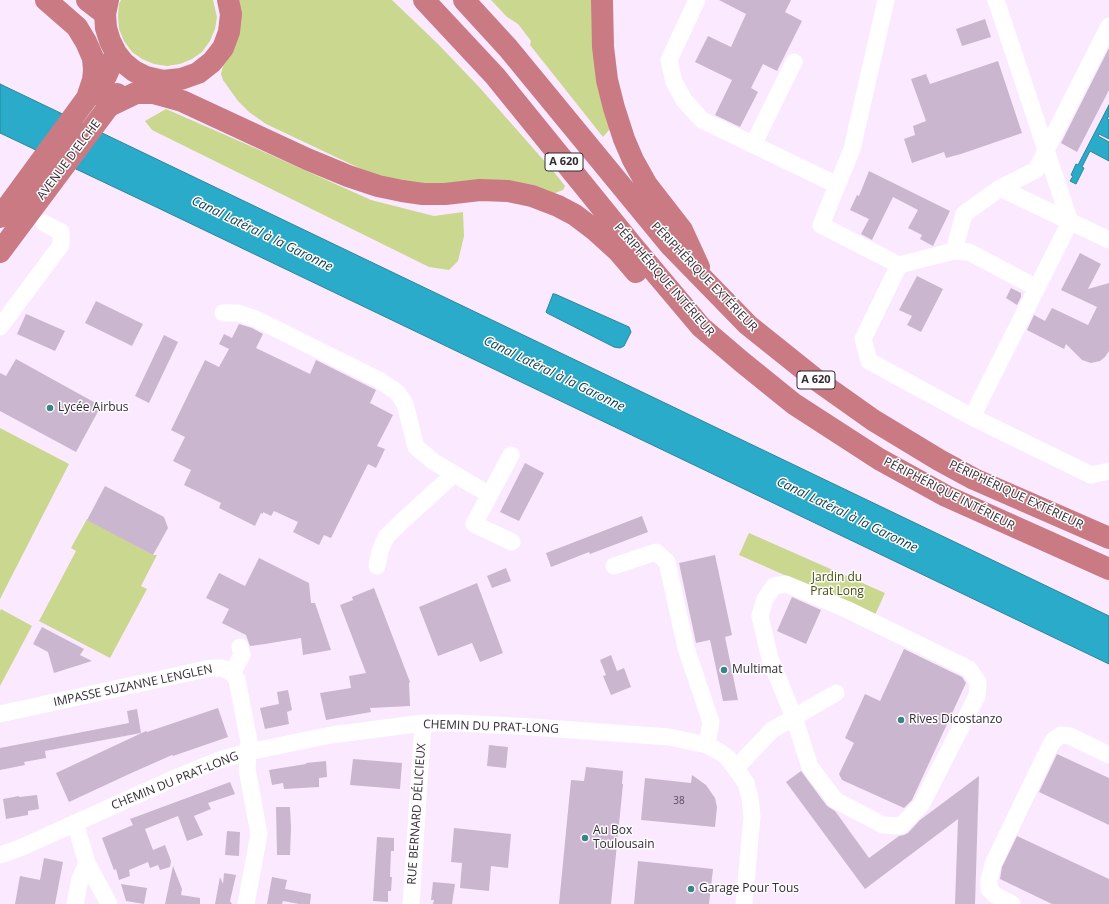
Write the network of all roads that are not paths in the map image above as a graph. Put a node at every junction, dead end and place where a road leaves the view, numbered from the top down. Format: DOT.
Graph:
graph roads {
  1 [pos="46,0"];
  2 [pos="87,0"];
  3 [pos="228,0"];
  4 [pos="424,0"];
  5 [pos="464,0"];
  6 [pos="602,0"];
  7 [pos="697,0"];
  8 [pos="886,0"];
  9 [pos="996,0"];
  10 [pos="106,7"];
  11 [pos="1109,26"];
  12 [pos="116,53"];
  13 [pos="794,62"];
  14 [pos="146,77"];
  15 [pos="87,98"];
  16 [pos="110,106"];
  17 [pos="753,145"];
  18 [pos="1046,149"];
  19 [pos="837,185"];
  20 [pos="1000,188"];
  21 [pos="0,217"];
  22 [pos="1070,222"];
  23 [pos="44,223"];
  24 [pos="1109,240"];
  25 [pos="1,251"];
  26 [pos="954,251"];
  27 [pos="899,265"];
  28 [pos="706,282"];
  29 [pos="1037,288"];
  30 [pos="223,313"];
  31 [pos="0,327"];
  32 [pos="701,327"];
  33 [pos="972,417"];
  34 [pos="511,454"];
  35 [pos="1109,471"];
  36 [pos="454,474"];
  37 [pos="490,495"];
  38 [pos="1109,538"];
  39 [pos="512,542"];
  40 [pos="377,566"];
  41 [pos="614,566"];
  42 [pos="1109,569"];
  43 [pos="240,647"];
  44 [pos="232,673"];
  45 [pos="836,693"];
  46 [pos="0,714"];
  47 [pos="794,717"];
  48 [pos="423,723"];
  49 [pos="707,745"];
  50 [pos="248,752"];
  51 [pos="1109,755"];
  52 [pos="736,768"];
  53 [pos="75,823"];
  54 [pos="0,855"];
  55 [pos="87,863"];
  56 [pos="75,904"];
  57 [pos="109,904"];
  58 [pos="246,904"];
  59 [pos="411,904"];
  60 [pos="744,904"];
  61 [pos="1012,904"];
  1 -- 15 [label="highway"];
  2 -- 10 [label="highway"];
  3 -- 14 [label="highway"];
  4 -- 32 [label="highway, PÉRIPHÉRIQUE INTÉRIEUR / A 620"];
  5 -- 28 [label="highway, PÉRIPHÉRIQUE EXTÉRIEUR / A 620"];
  6 -- 28 [label="highway"];
  7 -- 17 [label="street"];
  8 -- 19 [label="street"];
  9 -- 18 [label="street"];
  10 -- 12 [label="highway"];
  11 -- 18 [label="street"];
  12 -- 14 [label="highway"];
  12 -- 15 [label="highway, AVENUE D'ELCHE"];
  13 -- 17 [label="street"];
  14 -- 16 [label="highway, AVENUE D'ELCHE"];
  15 -- 21 [label="highway, AVENUE D'ELCHE"];
  16 -- 25 [label="highway, AVENUE D'ELCHE"];
  16 -- 32 [label="highway"];
  17 -- 19 [label="street"];
  18 -- 20 [label="street"];
  18 -- 22 [label="street"];
  19 -- 27 [label="street"];
  20 -- 22 [label="street"];
  20 -- 26 [label="street"];
  22 -- 24 [label="street"];
  22 -- 29 [label="street"];
  23 -- 31 [label="street"];
  26 -- 27 [label="street"];
  26 -- 29 [label="street"];
  27 -- 33 [label="street"];
  28 -- 38 [label="highway, PÉRIPHÉRIQUE EXTÉRIEUR / A 620"];
  29 -- 33 [label="street"];
  30 -- 36 [label="street"];
  32 -- 42 [label="highway, PÉRIPHÉRIQUE INTÉRIEUR / A 620"];
  33 -- 35 [label="street"];
  34 -- 37 [label="street"];
  36 -- 37 [label="street"];
  36 -- 40 [label="street"];
  37 -- 39 [label="street"];
  41 -- 49 [label="street"];
  43 -- 44 [label="street"];
  44 -- 46 [label="street, IMPASSE SUZANNE LENGLEN"];
  44 -- 50 [label="street"];
  45 -- 47 [label="street"];
  47 -- 47 [label="street"];
  47 -- 52 [label="street"];
  48 -- 49 [label="street, CHEMIN DU PRAT-LONG"];
  48 -- 50 [label="street, CHEMIN DU PRAT-LONG"];
  48 -- 59 [label="street, RUE BERNARD DÉLICIEUX"];
  49 -- 52 [label="street, CHEMIN DU PRAT-LONG"];
  50 -- 53 [label="street, CHEMIN DU PRAT-LONG"];
  50 -- 58 [label="street"];
  51 -- 61 [label="street"];
  52 -- 60 [label="street, CHEMIN DU PRAT-LONG"];
  53 -- 54 [label="street, CHEMIN DU PRAT-LONG"];
  53 -- 55 [label="street"];
  55 -- 56 [label="street"];
  55 -- 57 [label="street"];
}
